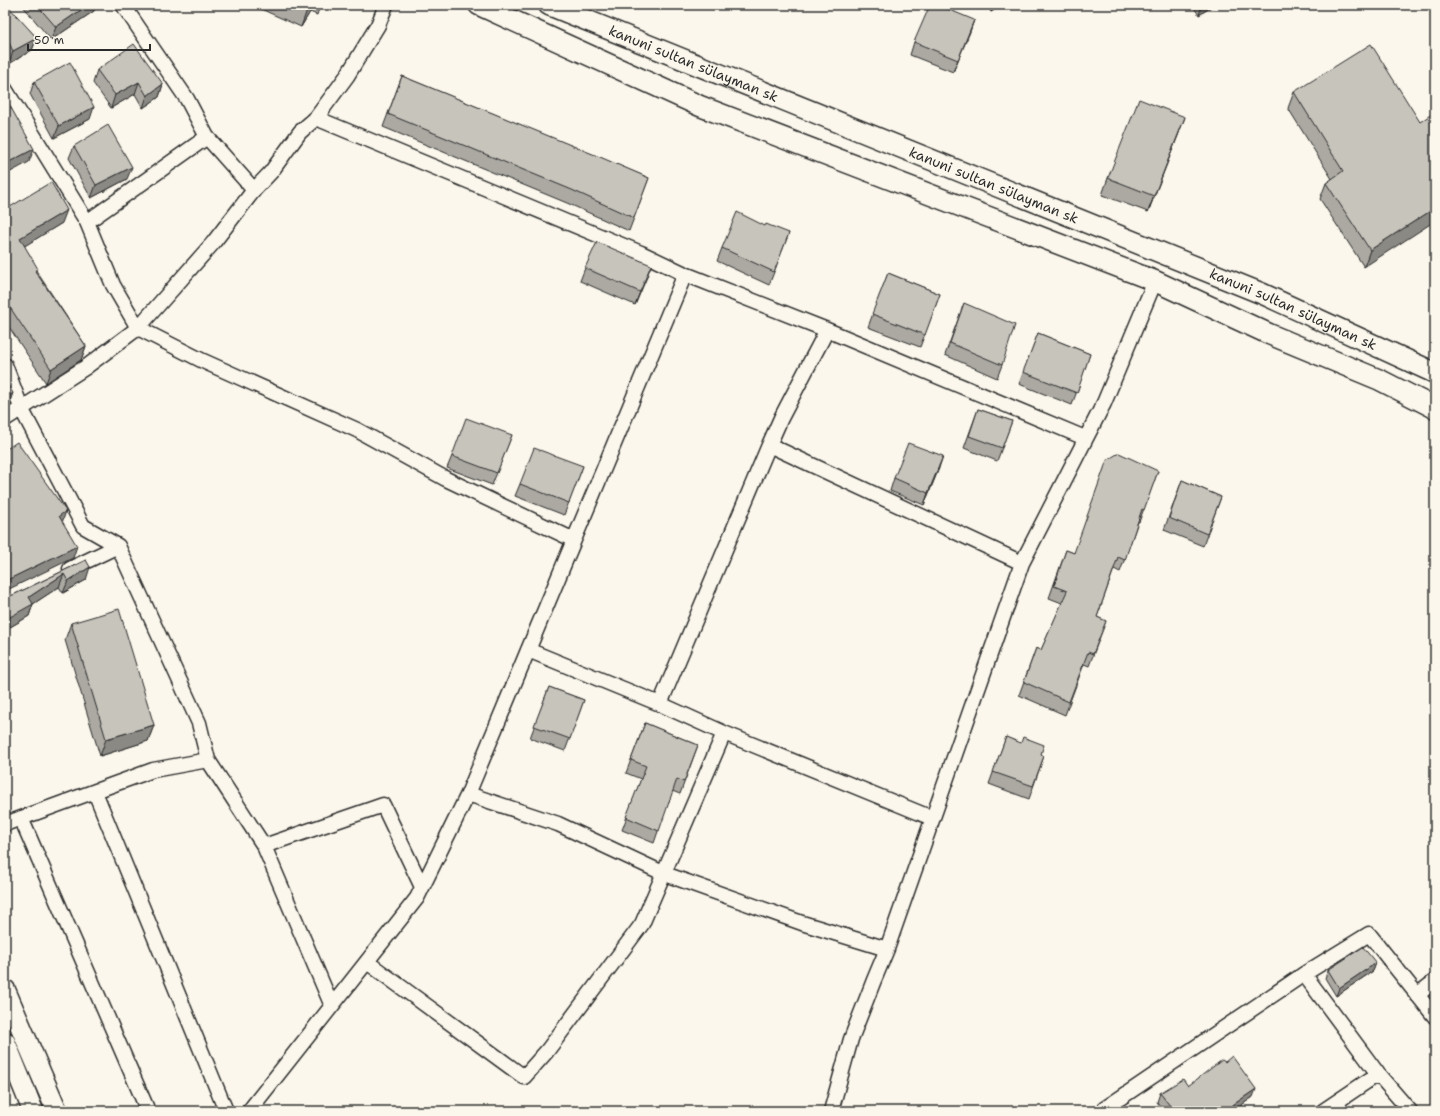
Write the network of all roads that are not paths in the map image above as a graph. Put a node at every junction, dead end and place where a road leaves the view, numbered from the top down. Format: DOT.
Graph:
graph roads {
  1 [pos="123,5"];
  2 [pos="386,5"];
  3 [pos="479,5"];
  4 [pos="549,5"];
  5 [pos="5,89"];
  6 [pos="316,118"];
  7 [pos="207,137"];
  8 [pos="254,190"];
  9 [pos="87,222"];
  10 [pos="685,274"];
  11 [pos="1155,281"];
  12 [pos="138,328"];
  13 [pos="827,330"];
  14 [pos="5,365"];
  15 [pos="1435,373"];
  16 [pos="1435,408"];
  17 [pos="22,410"];
  18 [pos="5,420"];
  19 [pos="1086,438"];
  20 [pos="769,445"];
  21 [pos="574,540"];
  22 [pos="118,546"];
  23 [pos="1022,563"];
  24 [pos="55,576"];
  25 [pos="528,650"];
  26 [pos="660,704"];
  27 [pos="724,733"];
  28 [pos="208,760"];
  29 [pos="95,792"];
  30 [pos="468,794"];
  31 [pos="21,818"];
  32 [pos="932,818"];
  33 [pos="5,824"];
  34 [pos="264,846"];
  35 [pos="665,874"];
  36 [pos="422,887"];
  37 [pos="887,948"];
  38 [pos="367,962"];
  39 [pos="1304,974"];
  40 [pos="1435,981"];
  41 [pos="5,990"];
  42 [pos="1418,995"];
  43 [pos="332,1006"];
  44 [pos="1435,1017"];
  45 [pos="5,1042"];
  46 [pos="1378,1074"];
  47 [pos="1104,1110"];
  48 [pos="33,1111"];
  49 [pos="58,1111"];
  50 [pos="148,1111"];
  51 [pos="226,1111"];
  52 [pos="249,1111"];
  53 [pos="830,1111"];
  54 [pos="1323,1111"];
  55 [pos="1410,1111"];
  1 -- 7 [label="street"];
  2 -- 6 [label="street"];
  3 -- 11 [label="main road"];
  4 -- 15 [label="main road, kanuni sultan sülayman sk"];
  5 -- 9 [label="street"];
  6 -- 8 [label="street"];
  6 -- 10 [label="street"];
  7 -- 8 [label="street"];
  7 -- 9 [label="street"];
  8 -- 12 [label="street"];
  9 -- 12 [label="street"];
  10 -- 13 [label="street"];
  10 -- 21 [label="street"];
  11 -- 16 [label="main road"];
  11 -- 19 [label="street"];
  12 -- 17 [label="street"];
  12 -- 21 [label="street"];
  13 -- 19 [label="street"];
  13 -- 20 [label="street"];
  14 -- 17 [label="street"];
  17 -- 18 [label="street"];
  17 -- 22 [label="street"];
  19 -- 23 [label="street"];
  20 -- 23 [label="street"];
  20 -- 26 [label="street"];
  21 -- 25 [label="street"];
  22 -- 24 [label="street"];
  22 -- 28 [label="street"];
  23 -- 32 [label="street"];
  25 -- 26 [label="street"];
  25 -- 30 [label="street"];
  26 -- 27 [label="street"];
  27 -- 32 [label="street"];
  27 -- 35 [label="street"];
  28 -- 29 [label="street"];
  28 -- 34 [label="street"];
  29 -- 31 [label="street"];
  29 -- 51 [label="street"];
  30 -- 35 [label="street"];
  30 -- 36 [label="street"];
  31 -- 33 [label="street"];
  31 -- 50 [label="street"];
  32 -- 37 [label="street"];
  34 -- 36 [label="street"];
  34 -- 43 [label="street"];
  35 -- 37 [label="street"];
  35 -- 38 [label="street"];
  36 -- 38 [label="street"];
  37 -- 53 [label="street"];
  38 -- 43 [label="street"];
  39 -- 42 [label="street"];
  39 -- 46 [label="street"];
  39 -- 47 [label="street"];
  40 -- 42 [label="street"];
  41 -- 49 [label="main road"];
  42 -- 44 [label="street"];
  43 -- 52 [label="street"];
  45 -- 48 [label="main road"];
  46 -- 54 [label="street"];
  46 -- 55 [label="street"];
}
